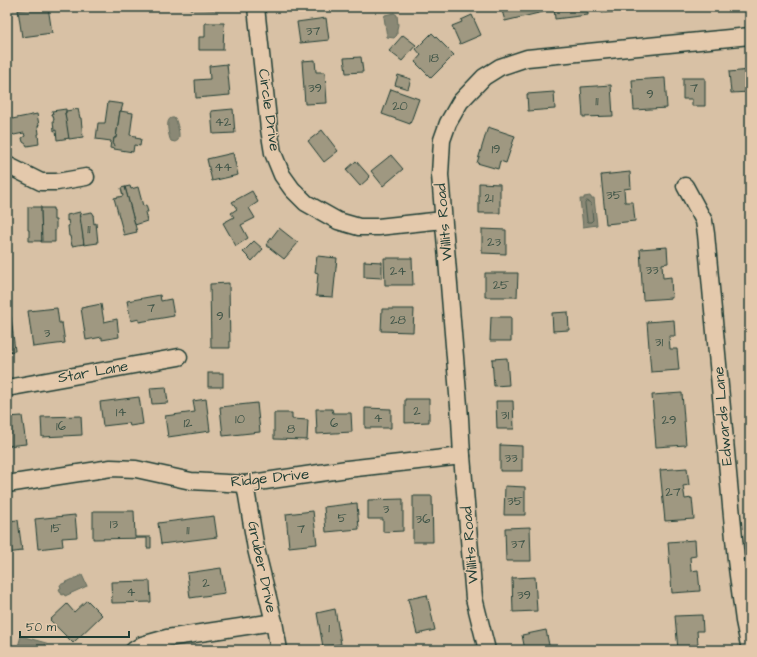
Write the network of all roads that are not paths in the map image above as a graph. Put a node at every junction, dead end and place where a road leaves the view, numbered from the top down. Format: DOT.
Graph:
graph roads {
  1 [pos="256,7"];
  2 [pos="750,36"];
  3 [pos="7,165"];
  4 [pos="86,177"];
  5 [pos="685,186"];
  6 [pos="443,220"];
  7 [pos="179,357"];
  8 [pos="7,388"];
  9 [pos="462,456"];
  10 [pos="7,484"];
  11 [pos="245,484"];
  12 [pos="274,622"];
  13 [pos="134,650"];
  14 [pos="279,650"];
  15 [pos="487,650"];
  16 [pos="750,650"];
  1 -- 6 [label="street, Circle Drive"];
  2 -- 6 [label="street, Willits Road"];
  3 -- 4 [label="street"];
  5 -- 16 [label="street, Edwards Lane"];
  6 -- 9 [label="street, Willits Road"];
  7 -- 8 [label="street, Star Lane"];
  9 -- 11 [label="street, Ridge Drive"];
  9 -- 15 [label="street, Willits Road"];
  10 -- 11 [label="street, Ridge Drive"];
  11 -- 12 [label="street, Gruber Drive"];
  12 -- 13 [label="street"];
  12 -- 14 [label="street, Gruber Drive"];
}
